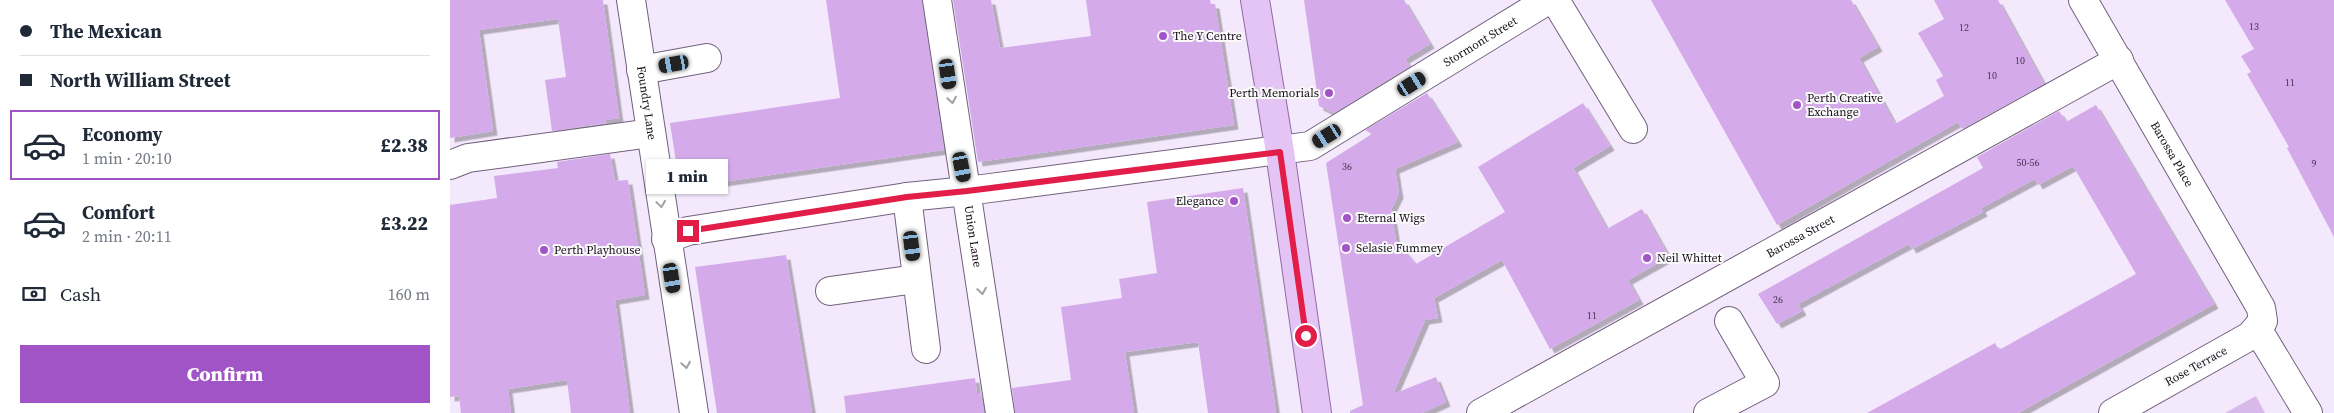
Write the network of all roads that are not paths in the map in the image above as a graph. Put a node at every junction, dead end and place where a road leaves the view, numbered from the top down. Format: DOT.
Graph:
graph roads {
  1 [pos="631,0"];
  2 [pos="937,0"];
  3 [pos="1255,0"];
  4 [pos="1548,0"];
  5 [pos="1555,0"];
  6 [pos="2083,0"];
  7 [pos="708,58"];
  8 [pos="2119,60"];
  9 [pos="641,70"];
  10 [pos="1633,130"];
  11 [pos="651,133"];
  12 [pos="1280,152"];
  13 [pos="450,165"];
  14 [pos="967,191"];
  15 [pos="907,197"];
  16 [pos="666,239"];
  17 [pos="916,279"];
  18 [pos="830,291"];
  19 [pos="2259,319"];
  20 [pos="1729,321"];
  21 [pos="926,349"];
  22 [pos="2305,406"];
  23 [pos="694,413"];
  24 [pos="1000,413"];
  25 [pos="1317,413"];
  26 [pos="1481,413"];
  27 [pos="1708,413"];
  28 [pos="2113,413"];
  1 -- 9 [label="street, Foundry Lane"];
  2 -- 14 [label="street, Union Lane, one-way"];
  3 -- 12 [label="main road"];
  4 -- 12 [label="street, Stormont Street"];
  5 -- 10 [label="street"];
  6 -- 8 [label="street, Barossa Place"];
  7 -- 9 [label="street"];
  8 -- 19 [label="street, Barossa Place"];
  8 -- 26 [label="street, Barossa Street"];
  9 -- 11 [label="street, Foundry Lane"];
  11 -- 13 [label="street"];
  11 -- 16 [label="street, Foundry Lane, one-way"];
  12 -- 14 [label="street, Stormont Street"];
  12 -- 25 [label="main road"];
  14 -- 15 [label="street, Stormont Street"];
  14 -- 24 [label="street, Union Lane, one-way"];
  15 -- 16 [label="street, Stormont Street"];
  15 -- 17 [label="street"];
  16 -- 23 [label="street, Foundry Lane, one-way"];
  17 -- 18 [label="street"];
  17 -- 21 [label="street"];
  19 -- 22 [label="street, Barossa Place"];
  19 -- 28 [label="street, Rose Terrace"];
  20 -- 27 [label="street"];
}
